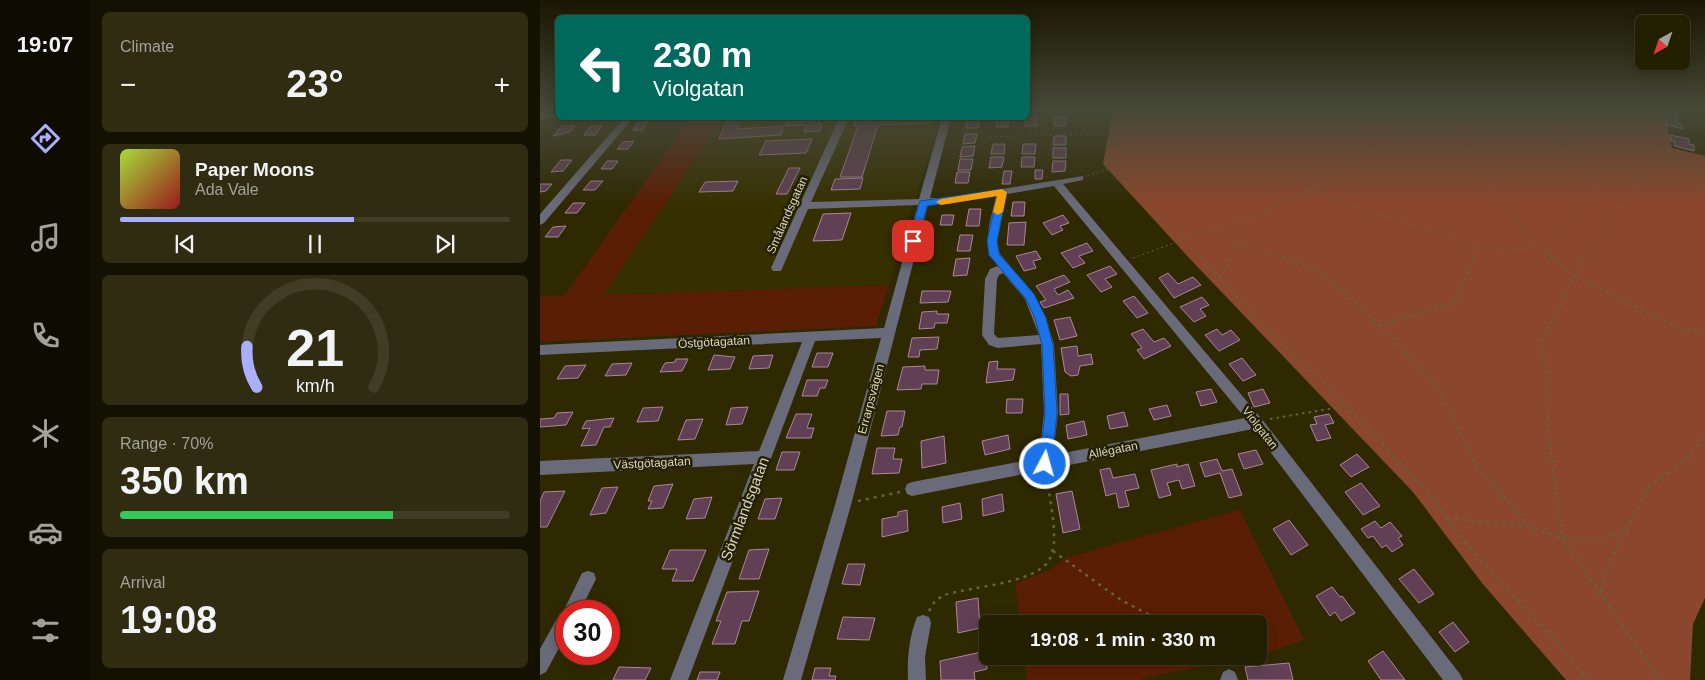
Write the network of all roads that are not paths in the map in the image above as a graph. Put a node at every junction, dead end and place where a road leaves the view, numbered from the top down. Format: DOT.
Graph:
graph roads {
  1 [pos="608,142"];
  2 [pos="833,142"];
  3 [pos="940,142"];
  4 [pos="1079,178"];
  5 [pos="1058,183"];
  6 [pos="1002,192"];
  7 [pos="923,204"];
  8 [pos="804,206"];
  9 [pos="540,221"];
  10 [pos="1005,266"];
  11 [pos="777,268"];
  12 [pos="888,333"];
  13 [pos="810,337"];
  14 [pos="1046,339"];
  15 [pos="540,350"];
  16 [pos="1256,422"];
  17 [pos="764,457"];
  18 [pos="1045,464"];
  19 [pos="540,468"];
  20 [pos="912,489"];
  21 [pos="588,579"];
  22 [pos="576,600"];
  23 [pos="923,623"];
  24 [pos="555,639"];
  25 [pos="540,666"];
  26 [pos="679,680"];
  27 [pos="792,680"];
  28 [pos="917,680"];
  29 [pos="1454,680"];
  1 -- 9 [label="street"];
  2 -- 8 [label="street, Smålandsgatan"];
  3 -- 7 [label="street, Errarpsvägen"];
  4 -- 5 [label="street"];
  5 -- 6 [label="street"];
  5 -- 16 [label="street, Violgatan"];
  6 -- 7 [label="street"];
  6 -- 10 [label="street"];
  7 -- 8 [label="street"];
  7 -- 12 [label="street, Errarpsvägen"];
  8 -- 11 [label="street, Smålandsgatan"];
  10 -- 14 [label="street"];
  10 -- 14 [label="street"];
  12 -- 13 [label="street, Östgötagatan"];
  12 -- 27 [label="street, Errarpsvägen"];
  13 -- 15 [label="street, Östgötagatan"];
  13 -- 17 [label="street, Sörmlandsgatan"];
  14 -- 18 [label="street"];
  16 -- 18 [label="street, Allégatan"];
  16 -- 29 [label="street, Violgatan"];
  17 -- 19 [label="street, Västgötagatan"];
  17 -- 26 [label="street, Sörmlandsgatan"];
  18 -- 20 [label="street, Allégatan"];
  21 -- 22 [label="street"];
  23 -- 28 [label="street"];
  24 -- 25 [label="street"];
}
